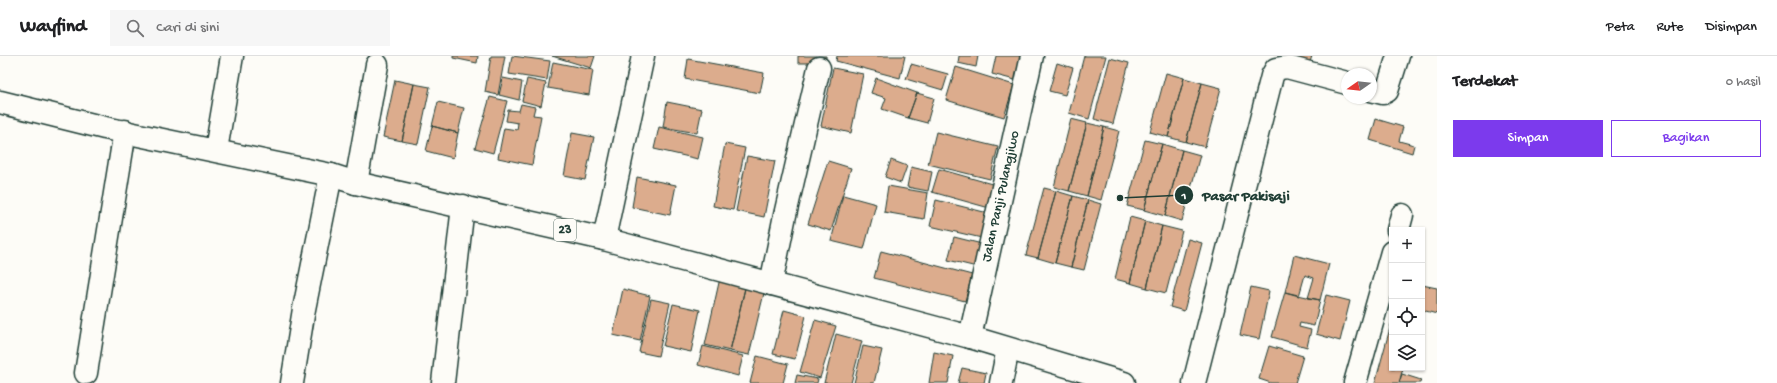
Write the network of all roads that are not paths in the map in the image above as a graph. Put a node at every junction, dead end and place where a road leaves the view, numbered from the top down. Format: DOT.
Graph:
graph roads {
  1 [pos="232,56"];
  2 [pos="642,56"];
  3 [pos="1032,56"];
  4 [pos="1398,56"];
  5 [pos="377,65"];
  6 [pos="819,68"];
  7 [pos="1341,81"];
  8 [pos="1377,92"];
  9 [pos="0,102"];
  10 [pos="125,132"];
  11 [pos="216,150"];
  12 [pos="331,175"];
  13 [pos="356,183"];
  14 [pos="463,206"];
  15 [pos="604,238"];
  16 [pos="1389,263"];
  17 [pos="771,284"];
  18 [pos="970,337"];
  19 [pos="1008,349"];
  20 [pos="86,373"];
  21 [pos="292,383"];
  22 [pos="443,383"];
  23 [pos="1001,383"];
  24 [pos="1124,383"];
  25 [pos="1194,383"];
  26 [pos="1355,383"];
  1 -- 11 [label="main road"];
  2 -- 15 [label="main road"];
  3 -- 18 [label="main road, Jalan Panji Pulangjiwo"];
  4 -- 8 [label="main road"];
  5 -- 13 [label="main road"];
  6 -- 17 [label="main road"];
  7 -- 25 [label="main road"];
  9 -- 10 [label="main road, 23"];
  10 -- 11 [label="main road, 23"];
  10 -- 20 [label="main road"];
  11 -- 12 [label="main road, 23"];
  12 -- 13 [label="main road, 23"];
  12 -- 21 [label="main road"];
  13 -- 14 [label="main road, 23"];
  14 -- 15 [label="main road, 23"];
  14 -- 22 [label="main road"];
  15 -- 17 [label="main road, 23"];
  16 -- 26 [label="main road"];
  17 -- 18 [label="main road, 23"];
  18 -- 19 [label="main road, 23"];
  19 -- 23 [label="main road"];
  19 -- 24 [label="main road, 23"];
}
